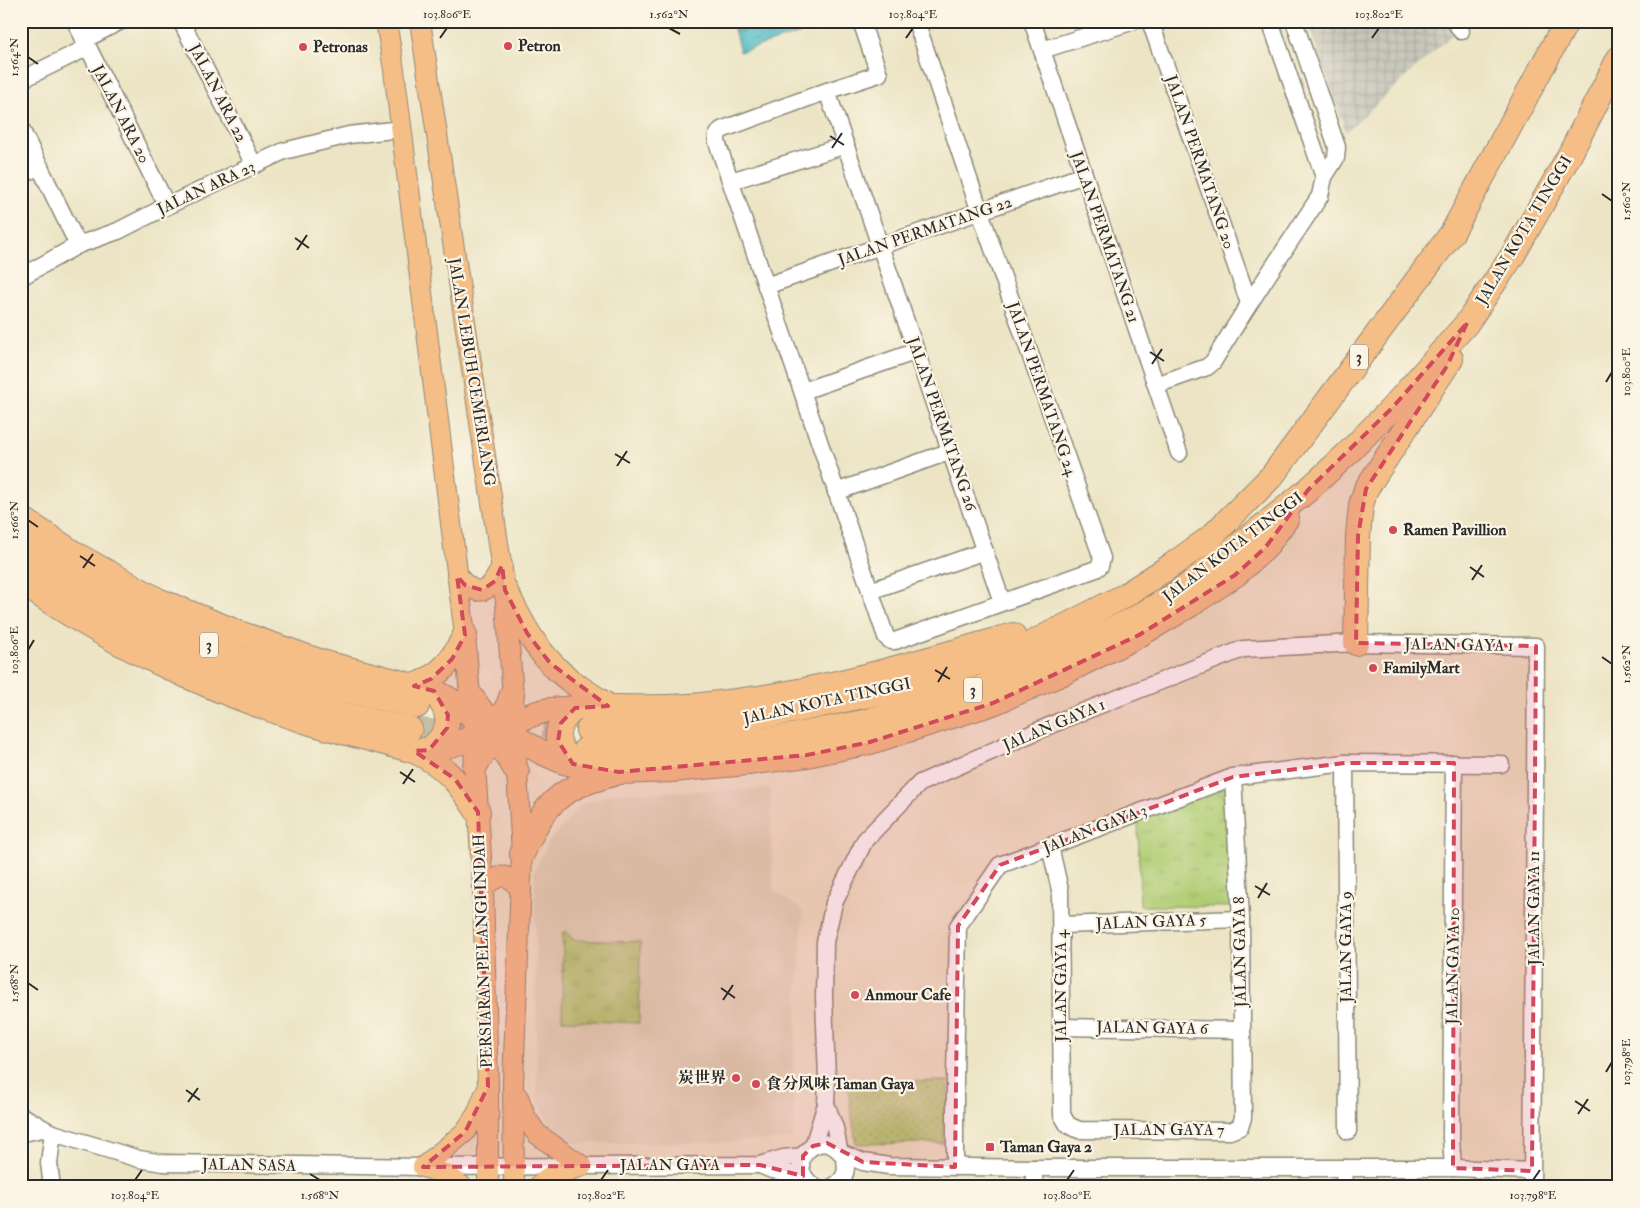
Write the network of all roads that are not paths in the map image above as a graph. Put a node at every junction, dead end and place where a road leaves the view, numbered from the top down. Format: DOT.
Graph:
graph roads {
  1 [pos="75,21"];
  2 [pos="121,21"];
  3 [pos="181,21"];
  4 [pos="420,21"];
  5 [pos="861,21"];
  6 [pos="916,21"];
  7 [pos="1032,21"];
  8 [pos="1134,21"];
  9 [pos="1150,21"];
  10 [pos="1270,21"];
  11 [pos="1294,21"];
  12 [pos="1567,21"];
  13 [pos="386,22"];
  14 [pos="86,43"];
  15 [pos="1042,50"];
  16 [pos="1619,58"];
  17 [pos="21,80"];
  18 [pos="827,91"];
  19 [pos="21,129"];
  20 [pos="401,129"];
  21 [pos="846,145"];
  22 [pos="254,165"];
  23 [pos="40,166"];
  24 [pos="21,175"];
  25 [pos="1084,175"];
  26 [pos="1324,177"];
  27 [pos="730,181"];
  28 [pos="167,206"];
  29 [pos="980,212"];
  30 [pos="78,245"];
  31 [pos="881,246"];
  32 [pos="21,277"];
  33 [pos="766,286"];
  34 [pos="1249,303"];
  35 [pos="1467,323"];
  36 [pos="917,351"];
  37 [pos="1156,385"];
  38 [pos="803,391"];
  39 [pos="951,451"];
  40 [pos="1179,453"];
  41 [pos="1308,490"];
  42 [pos="836,492"];
  43 [pos="21,518"];
  44 [pos="21,538"];
  45 [pos="985,551"];
  46 [pos="21,563"];
  47 [pos="502,565"];
  48 [pos="457,576"];
  49 [pos="21,582"];
  50 [pos="505,590"];
  51 [pos="870,591"];
  52 [pos="1002,602"];
  53 [pos="1073,621"];
  54 [pos="465,635"];
  55 [pos="1356,644"];
  56 [pos="1536,646"];
  57 [pos="422,694"];
  58 [pos="512,694"];
  59 [pos="608,706"];
  60 [pos="575,708"];
  61 [pos="491,725"];
  62 [pos="418,743"];
  63 [pos="582,748"];
  64 [pos="1345,763"];
  65 [pos="1454,763"];
  66 [pos="1501,764"];
  67 [pos="476,766"];
  68 [pos="517,772"];
  69 [pos="619,772"];
  70 [pos="1233,777"];
  71 [pos="478,812"];
  72 [pos="1050,846"];
  73 [pos="522,854"];
  74 [pos="483,887"];
  75 [pos="521,890"];
  76 [pos="1241,919"];
  77 [pos="1061,925"];
  78 [pos="1061,1027"];
  79 [pos="1242,1030"];
  80 [pos="514,1083"];
  81 [pos="488,1087"];
  82 [pos="826,1104"];
  83 [pos="21,1116"];
  84 [pos="1068,1125"];
  85 [pos="1240,1127"];
  86 [pos="21,1131"];
  87 [pos="48,1131"];
  88 [pos="1348,1131"];
  89 [pos="808,1151"];
  90 [pos="841,1152"];
  91 [pos="760,1165"];
  92 [pos="514,1166"];
  93 [pos="582,1166"];
  94 [pos="889,1166"];
  95 [pos="423,1167"];
  96 [pos="489,1167"];
  97 [pos="955,1167"];
  98 [pos="1034,1168"];
  99 [pos="1344,1168"];
  100 [pos="1453,1168"];
  101 [pos="1532,1179"];
  102 [pos="811,1184"];
  103 [pos="836,1184"];
  104 [pos="52,1187"];
  105 [pos="463,1187"];
  106 [pos="488,1187"];
  107 [pos="514,1187"];
  108 [pos="538,1187"];
  109 [pos="1034,1187"];
  110 [pos="1344,1187"];
  1 -- 14 [label="street, JALAN ARA 20"];
  2 -- 14 [label="street"];
  3 -- 22 [label="street, JALAN ARA 22"];
  4 -- 47 [label="main road, JALAN LEBUH CEMERLANG"];
  5 -- 18 [label="street"];
  6 -- 29 [label="street, JALAN PERMATANG 24"];
  7 -- 15 [label="street, JALAN PERMATANG 21"];
  8 -- 15 [label="street"];
  9 -- 34 [label="street, JALAN PERMATANG 20"];
  10 -- 26 [label="street"];
  11 -- 26 [label="street"];
  12 -- 53 [label="highway, JALAN KOTA TINGGI / 3"];
  13 -- 20 [label="main road"];
  14 -- 17 [label="street"];
  14 -- 28 [label="street, JALAN ARA 20"];
  15 -- 25 [label="street, JALAN PERMATANG 21"];
  16 -- 35 [label="highway, JALAN KOTA TINGGI / 3"];
  18 -- 21 [label="street, JALAN PERMATANG 26"];
  18 -- 27 [label="street"];
  19 -- 23 [label="street"];
  20 -- 22 [label="street, JALAN ARA 23"];
  20 -- 48 [label="main road"];
  21 -- 27 [label="street"];
  21 -- 31 [label="street, JALAN PERMATANG 26"];
  22 -- 28 [label="street, JALAN ARA 23"];
  23 -- 24 [label="street"];
  23 -- 30 [label="street"];
  25 -- 29 [label="street, JALAN PERMATANG 22"];
  25 -- 37 [label="street, JALAN PERMATANG 21"];
  26 -- 34 [label="street"];
  27 -- 33 [label="street"];
  28 -- 30 [label="street, JALAN ARA 23"];
  29 -- 31 [label="street, JALAN PERMATANG 22"];
  29 -- 52 [label="street, JALAN PERMATANG 24"];
  30 -- 32 [label="street, JALAN ARA 23"];
  31 -- 33 [label="street, JALAN PERMATANG 22"];
  31 -- 36 [label="street, JALAN PERMATANG 26"];
  33 -- 38 [label="street"];
  34 -- 37 [label="street"];
  35 -- 41 [label="highway, JALAN KOTA TINGGI / 3"];
  35 -- 55 [label="highway"];
  36 -- 38 [label="street"];
  36 -- 39 [label="street, JALAN PERMATANG 26"];
  37 -- 40 [label="street, JALAN PERMATANG 21"];
  38 -- 42 [label="street"];
  39 -- 42 [label="street"];
  39 -- 45 [label="street, JALAN PERMATANG 26"];
  41 -- 63 [label="highway, JALAN KOTA TINGGI / 3"];
  41 -- 69 [label="highway"];
  42 -- 51 [label="street"];
  43 -- 57 [label="highway"];
  44 -- 57 [label="highway, 3"];
  45 -- 51 [label="street"];
  45 -- 52 [label="street, JALAN PERMATANG 26"];
  46 -- 62 [label="highway, 3"];
  47 -- 48 [label="main road"];
  47 -- 50 [label="main road, JALAN LEBUH CEMERLANG"];
  48 -- 54 [label="main road"];
  49 -- 62 [label="highway"];
  50 -- 58 [label="main road, JALAN LEBUH CEMERLANG"];
  50 -- 59 [label="highway"];
  51 -- 52 [label="street"];
  53 -- 59 [label="highway"];
  53 -- 63 [label="highway, JALAN KOTA TINGGI / 3"];
  54 -- 57 [label="highway"];
  54 -- 61 [label="main road"];
  55 -- 56 [label="street, JALAN GAYA 1"];
  55 -- 82 [label="street, JALAN GAYA 1"];
  56 -- 101 [label="street, JALAN GAYA 11"];
  57 -- 61 [label="highway"];
  57 -- 62 [label="highway"];
  58 -- 61 [label="highway"];
  59 -- 60 [label="highway"];
  60 -- 61 [label="highway"];
  60 -- 63 [label="highway"];
  61 -- 62 [label="highway"];
  61 -- 63 [label="highway"];
  61 -- 67 [label="highway"];
  61 -- 68 [label="highway"];
  62 -- 71 [label="highway"];
  63 -- 69 [label="highway"];
  64 -- 65 [label="street, JALAN GAYA 3"];
  64 -- 70 [label="street, JALAN GAYA 3"];
  64 -- 88 [label="street, JALAN GAYA 9"];
  65 -- 66 [label="street, JALAN GAYA 3"];
  65 -- 100 [label="street, JALAN GAYA 10"];
  67 -- 71 [label="main road, PERSIARAN PELANGI INDAH"];
  68 -- 73 [label="main road, PERSIARAN PELANGI INDAH"];
  69 -- 73 [label="highway"];
  70 -- 72 [label="street, JALAN GAYA 3"];
  70 -- 76 [label="street, JALAN GAYA 8"];
  71 -- 74 [label="main road, PERSIARAN PELANGI INDAH"];
  72 -- 77 [label="street, JALAN GAYA 4"];
  72 -- 97 [label="street, JALAN GAYA 3"];
  73 -- 75 [label="main road, PERSIARAN PELANGI INDAH"];
  74 -- 75 [label="main road"];
  74 -- 81 [label="main road, PERSIARAN PELANGI INDAH"];
  75 -- 80 [label="main road, PERSIARAN PELANGI INDAH"];
  76 -- 77 [label="street, JALAN GAYA 5"];
  76 -- 79 [label="street, JALAN GAYA 8"];
  77 -- 78 [label="street, JALAN GAYA 4"];
  78 -- 79 [label="street, JALAN GAYA 6"];
  78 -- 84 [label="street, JALAN GAYA 4"];
  79 -- 85 [label="street, JALAN GAYA 8"];
  80 -- 92 [label="main road, PERSIARAN PELANGI INDAH"];
  80 -- 93 [label="main road"];
  81 -- 95 [label="main road"];
  81 -- 96 [label="main road, PERSIARAN PELANGI INDAH"];
  82 -- 89 [label="street, JALAN GAYA 1"];
  82 -- 90 [label="street, JALAN GAYA 1"];
  83 -- 87 [label="street, JALAN SASA"];
  84 -- 85 [label="street, JALAN GAYA 7"];
  86 -- 87 [label="street, JALAN SASA"];
  87 -- 95 [label="street, JALAN SASA"];
  87 -- 104 [label="street"];
  89 -- 90 [label="street, JALAN GAYA"];
  89 -- 91 [label="street, JALAN GAYA"];
  89 -- 102 [label="street, JALAN GAYA 1"];
  90 -- 94 [label="street"];
  90 -- 103 [label="street, JALAN GAYA 1"];
  91 -- 93 [label="street, JALAN GAYA"];
  91 -- 102 [label="street, JALAN GAYA"];
  92 -- 93 [label="street, JALAN GAYA"];
  92 -- 96 [label="street, JALAN GAYA"];
  92 -- 107 [label="main road, PERSIARAN PELANGI INDAH"];
  93 -- 108 [label="main road"];
  94 -- 97 [label="street"];
  94 -- 103 [label="street"];
  95 -- 96 [label="street, JALAN SASA"];
  95 -- 105 [label="main road"];
  96 -- 106 [label="main road, PERSIARAN PELANGI INDAH"];
  97 -- 98 [label="street"];
  98 -- 99 [label="street"];
  98 -- 109 [label="street"];
  99 -- 100 [label="street"];
  99 -- 110 [label="street"];
  100 -- 101 [label="street"];
}
